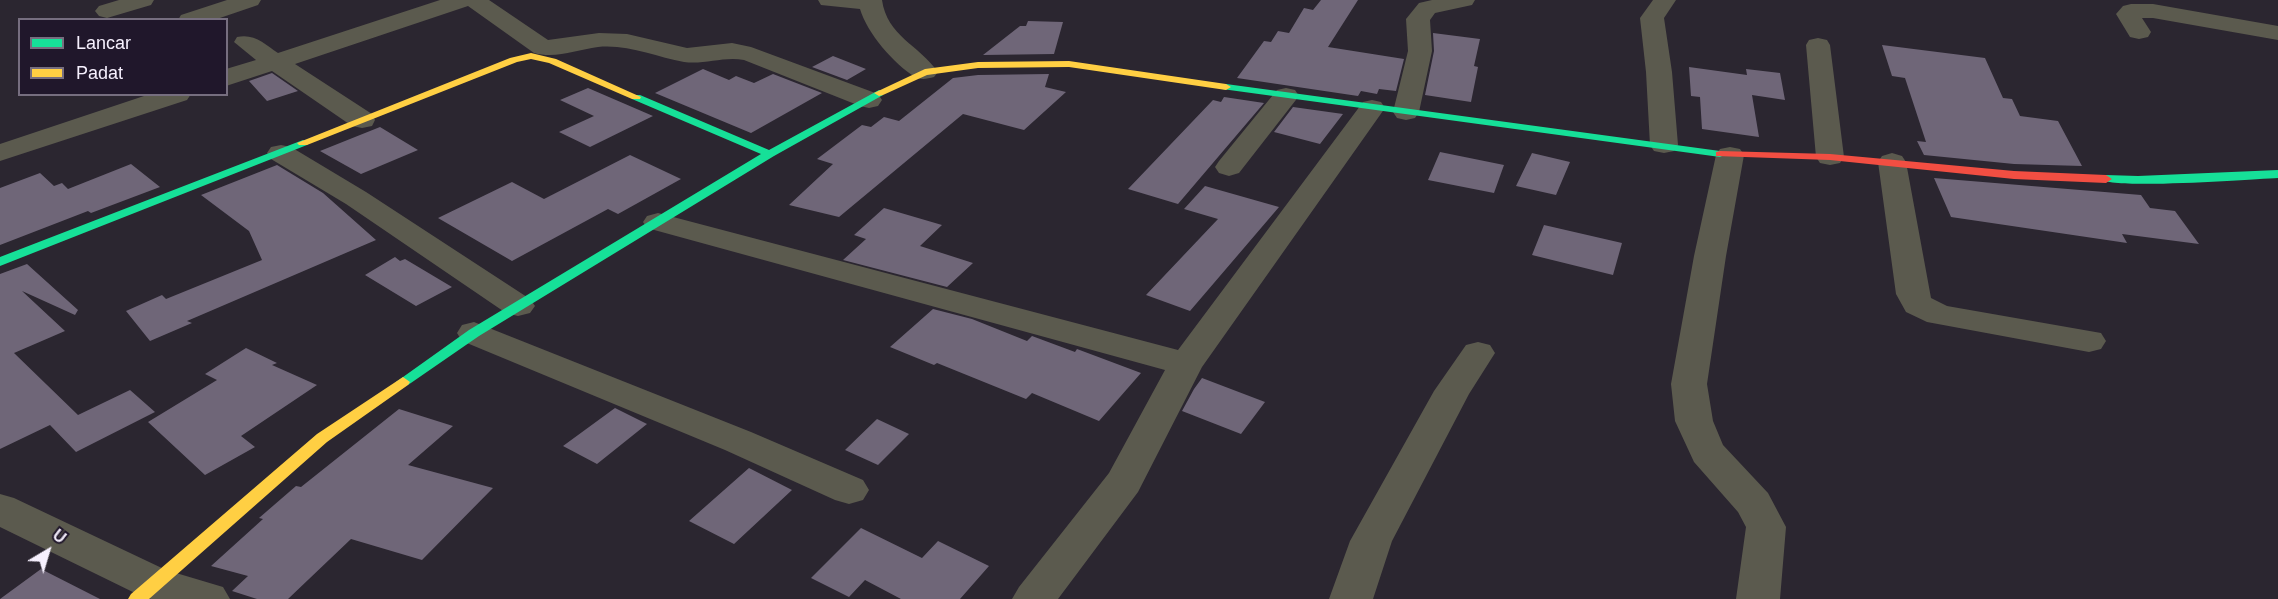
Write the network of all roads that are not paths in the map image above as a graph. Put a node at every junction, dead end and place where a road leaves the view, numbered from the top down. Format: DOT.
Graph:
graph roads {
  1 [pos="143,0"];
  2 [pos="250,0"];
  3 [pos="463,0"];
  4 [pos="474,0"];
  5 [pos="829,0"];
  6 [pos="1464,0"];
  7 [pos="1665,0"];
  8 [pos="870,2"];
  9 [pos="106,11"];
  10 [pos="195,18"];
  11 [pos="2139,32"];
  12 [pos="2278,33"];
  13 [pos="246,42"];
  14 [pos="581,43"];
  15 [pos="1818,45"];
  16 [pos="543,58"];
  17 [pos="276,62"];
  18 [pos="925,72"];
  19 [pos="228,77"];
  20 [pos="171,96"];
  21 [pos="1286,96"];
  22 [pos="869,100"];
  23 [pos="1372,108"];
  24 [pos="1406,112"];
  25 [pos="362,120"];
  26 [pos="1664,145"];
  27 [pos="0,153"];
  28 [pos="280,153"];
  29 [pos="770,154"];
  30 [pos="1730,155"];
  31 [pos="1830,157"];
  32 [pos="1892,162"];
  33 [pos="1229,167"];
  34 [pos="2278,174"];
  35 [pos="658,222"];
  36 [pos="0,262"];
  37 [pos="518,306"];
  38 [pos="474,333"];
  39 [pos="2089,341"];
  40 [pos="1478,353"];
  41 [pos="1186,364"];
  42 [pos="849,490"];
  43 [pos="0,509"];
  44 [pos="146,591"];
  45 [pos="208,599"];
  46 [pos="1034,599"];
  47 [pos="1351,599"];
  48 [pos="1758,599"];
  1 -- 9 [label="street"];
  2 -- 10 [label="street"];
  3 -- 17 [label="street"];
  4 -- 14 [label="street"];
  5 -- 8 [label="street"];
  6 -- 24 [label="street"];
  7 -- 26 [label="street"];
  8 -- 18 [label="street"];
  11 -- 12 [label="street"];
  13 -- 17 [label="street"];
  14 -- 16 [label="street"];
  14 -- 22 [label="street"];
  15 -- 31 [label="street"];
  16 -- 25 [label="street"];
  16 -- 29 [label="street"];
  17 -- 19 [label="street"];
  17 -- 25 [label="street"];
  18 -- 21 [label="street"];
  18 -- 22 [label="street"];
  20 -- 27 [label="street"];
  21 -- 23 [label="street"];
  21 -- 33 [label="street"];
  22 -- 29 [label="street"];
  23 -- 24 [label="street"];
  23 -- 41 [label="street"];
  24 -- 26 [label="street"];
  25 -- 28 [label="street"];
  26 -- 30 [label="street"];
  28 -- 36 [label="street"];
  28 -- 37 [label="street"];
  29 -- 35 [label="street"];
  30 -- 31 [label="street"];
  30 -- 48 [label="street"];
  31 -- 32 [label="street"];
  32 -- 34 [label="street"];
  32 -- 39 [label="street"];
  35 -- 37 [label="street"];
  35 -- 41 [label="street"];
  37 -- 38 [label="street"];
  38 -- 42 [label="street"];
  38 -- 44 [label="street"];
  40 -- 47 [label="street"];
  41 -- 46 [label="street"];
  43 -- 44 [label="street"];
  44 -- 45 [label="street"];
}
